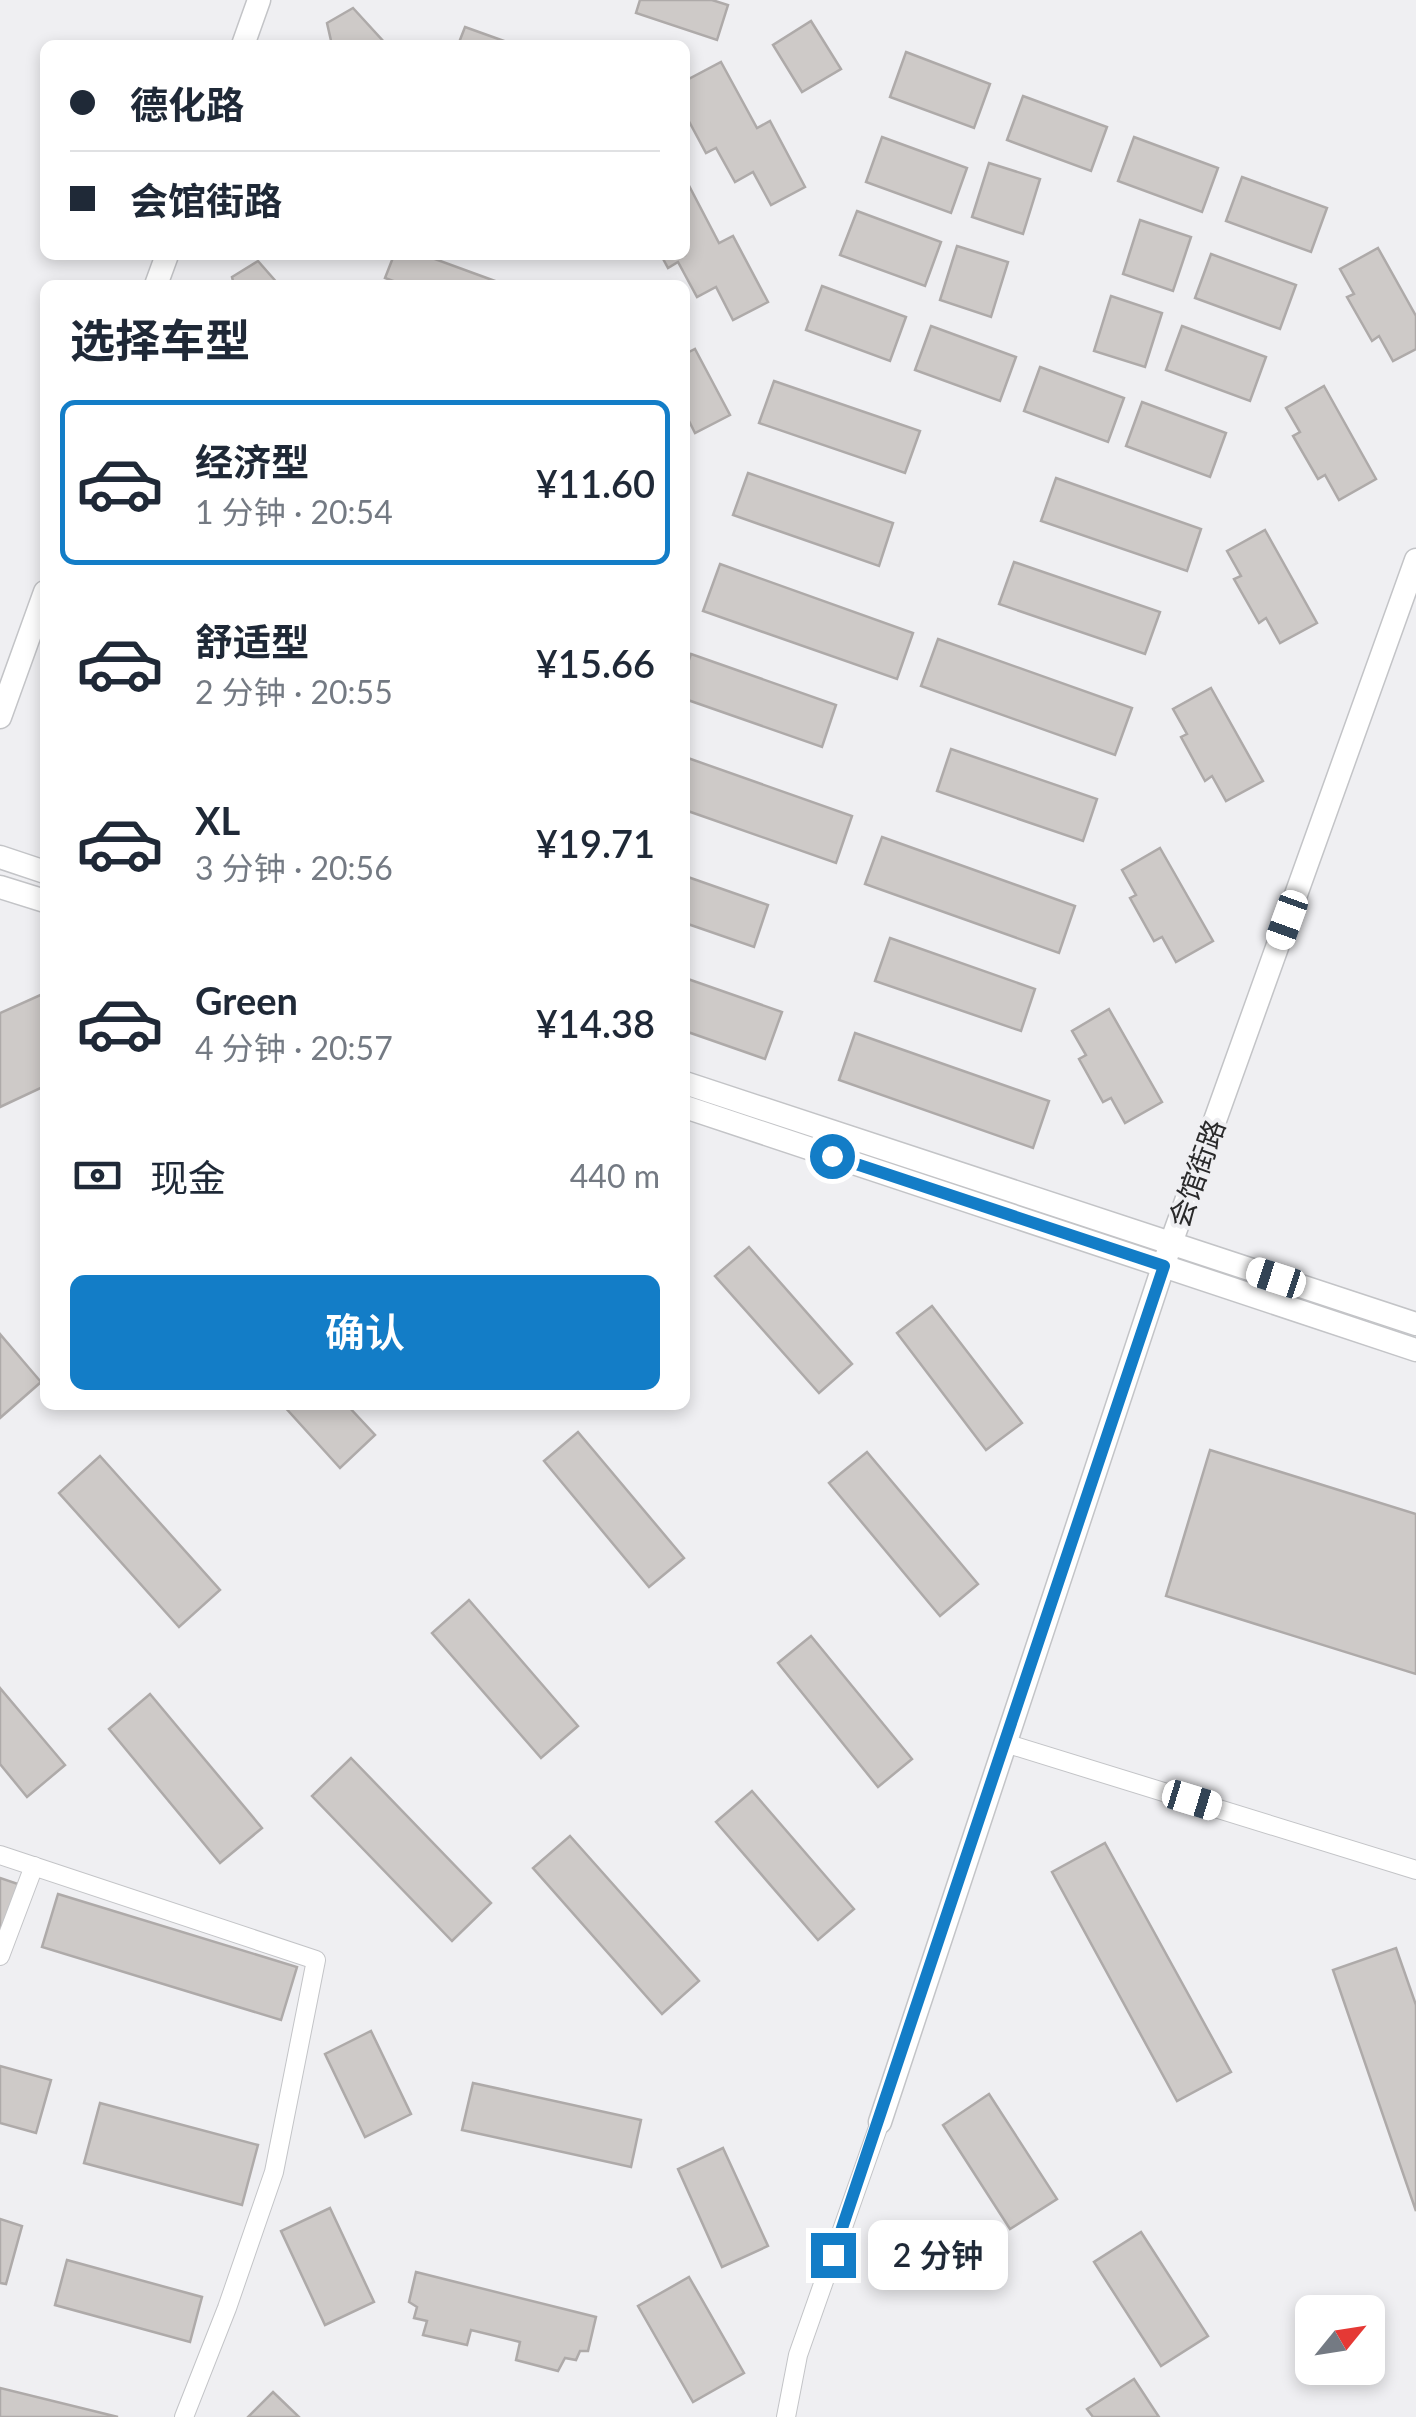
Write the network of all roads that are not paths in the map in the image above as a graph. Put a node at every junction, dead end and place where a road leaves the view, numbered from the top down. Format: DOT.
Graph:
graph roads {
  1 [pos="260,0"];
  2 [pos="245,40"];
  3 [pos="1416,560"];
  4 [pos="40,606"];
  5 [pos="0,717"];
  6 [pos="0,857"];
  7 [pos="40,870"];
  8 [pos="0,887"];
  9 [pos="40,899"];
  10 [pos="690,1085"];
  11 [pos="690,1109"];
  12 [pos="1167,1254"];
  13 [pos="1416,1324"];
  14 [pos="1416,1350"];
  15 [pos="1005,1743"];
  16 [pos="0,1856"];
  17 [pos="34,1866"];
  18 [pos="1416,1870"];
  19 [pos="0,1956"];
  20 [pos="880,2122"];
  21 [pos="184,2417"];
  22 [pos="786,2417"];
  1 -- 2 [label="street"];
  3 -- 12 [label="street, 会馆街路"];
  4 -- 5 [label="street"];
  6 -- 7 [label="street"];
  8 -- 9 [label="street"];
  10 -- 12 [label="street"];
  11 -- 12 [label="street"];
  12 -- 13 [label="street"];
  12 -- 14 [label="street"];
  12 -- 15 [label="street, 会馆街路"];
  15 -- 18 [label="street"];
  15 -- 20 [label="street, 会馆街路"];
  16 -- 17 [label="street"];
  17 -- 19 [label="street"];
  17 -- 21 [label="street"];
  20 -- 22 [label="street, 会馆街路"];
}
